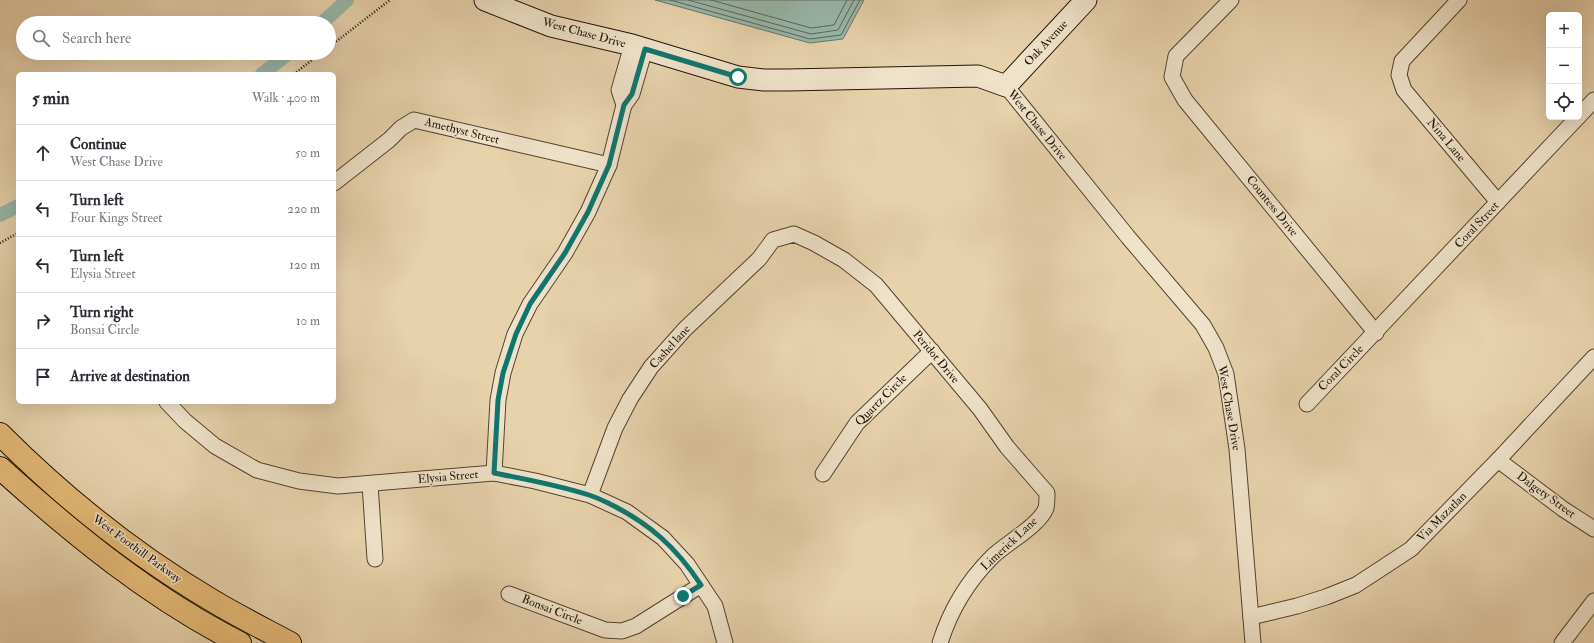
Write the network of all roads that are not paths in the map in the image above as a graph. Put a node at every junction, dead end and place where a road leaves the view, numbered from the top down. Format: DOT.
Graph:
graph roads {
  1 [pos="485,0"];
  2 [pos="1086,0"];
  3 [pos="1231,0"];
  4 [pos="1458,0"];
  5 [pos="638,47"];
  6 [pos="1006,86"];
  7 [pos="1594,100"];
  8 [pos="1582,112"];
  9 [pos="1574,120"];
  10 [pos="609,165"];
  11 [pos="336,181"];
  12 [pos="1498,202"];
  13 [pos="794,234"];
  14 [pos="1376,332"];
  15 [pos="932,351"];
  16 [pos="1594,357"];
  17 [pos="169,404"];
  18 [pos="1307,404"];
  19 [pos="0,434"];
  20 [pos="1498,460"];
  21 [pos="0,468"];
  22 [pos="494,473"];
  23 [pos="823,474"];
  24 [pos="370,484"];
  25 [pos="590,495"];
  26 [pos="1046,509"];
  27 [pos="1594,529"];
  28 [pos="375,559"];
  29 [pos="701,585"];
  30 [pos="510,594"];
  31 [pos="1594,601"];
  32 [pos="1250,617"];
  33 [pos="240,643"];
  34 [pos="290,643"];
  35 [pos="725,643"];
  36 [pos="940,643"];
  37 [pos="1253,643"];
  38 [pos="1562,643"];
  1 -- 5 [label="street, West Chase Drive"];
  2 -- 6 [label="street, Oak Avenue"];
  3 -- 14 [label="street, Countess Drive"];
  4 -- 12 [label="street, Nina Lane"];
  5 -- 6 [label="street, West Chase Drive"];
  5 -- 10 [label="street"];
  6 -- 32 [label="street, West Chase Drive"];
  7 -- 8 [label="street, Coral Street"];
  9 -- 12 [label="street, Coral Street"];
  10 -- 11 [label="street, Amethyst Street"];
  10 -- 22 [label="street"];
  12 -- 14 [label="street, Coral Street"];
  13 -- 15 [label="street, Peridot Drive"];
  13 -- 25 [label="street, Cashel lane"];
  14 -- 18 [label="street, Coral Circle"];
  15 -- 23 [label="street, Quartz Circle"];
  15 -- 26 [label="street, Peridot Drive"];
  16 -- 20 [label="street, Via Mazatlan"];
  17 -- 24 [label="street, Elysia Street"];
  19 -- 34 [label="main road, West Foothill Parkway"];
  20 -- 27 [label="street, Dalgety Street"];
  20 -- 32 [label="street, Via Mazatlan"];
  21 -- 33 [label="main road, West Foothill Parkway"];
  22 -- 24 [label="street, Elysia Street"];
  22 -- 25 [label="street, Elysia Street"];
  24 -- 28 [label="street"];
  25 -- 29 [label="street, Elysia Street"];
  26 -- 36 [label="street, Limerick Lane"];
  29 -- 30 [label="street, Bonsai Circle"];
  29 -- 35 [label="street, Elysia Street"];
  31 -- 38 [label="street"];
  32 -- 37 [label="street, West Chase Drive"];
}
